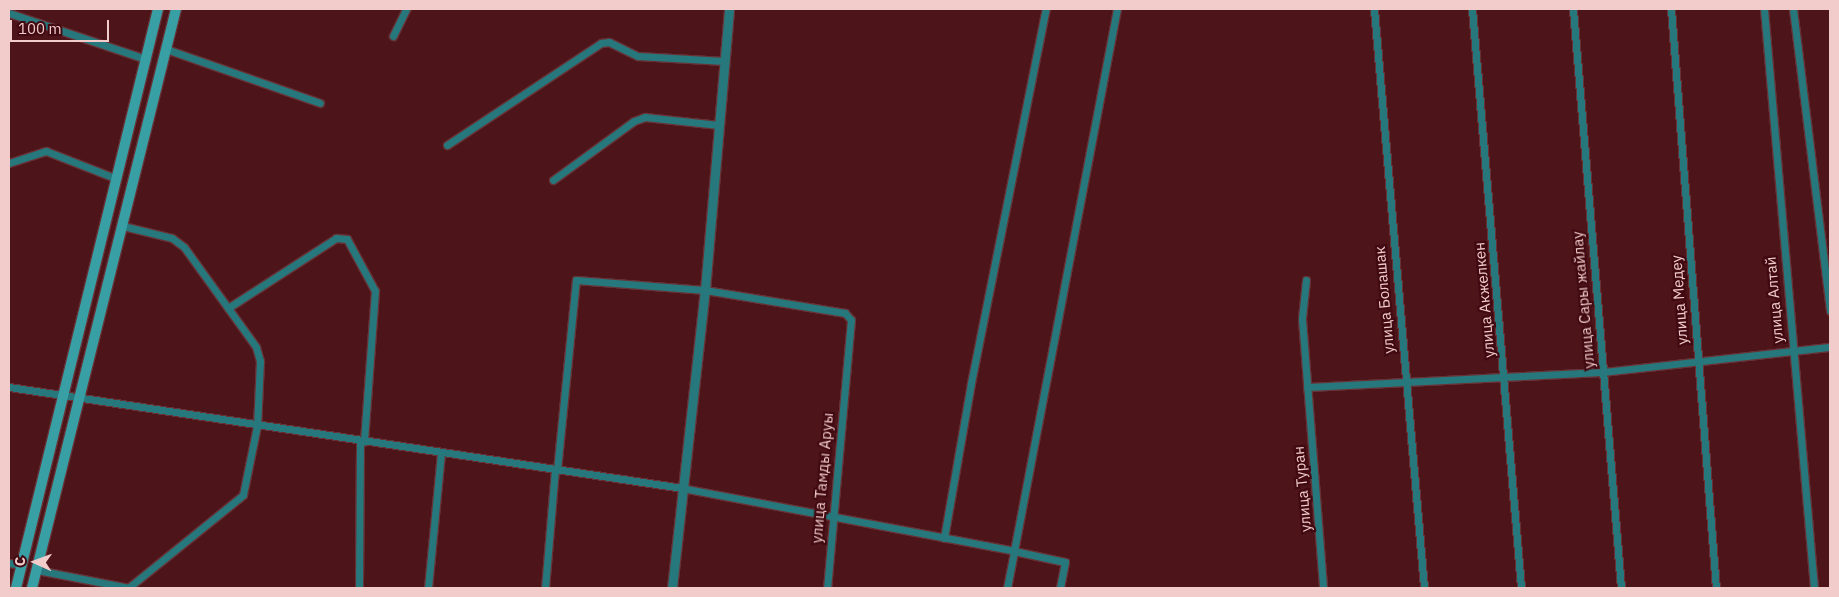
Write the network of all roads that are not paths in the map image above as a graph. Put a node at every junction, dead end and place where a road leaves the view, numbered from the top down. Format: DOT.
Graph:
graph roads {
  1 [pos="158,9"];
  2 [pos="176,9"];
  3 [pos="406,9"];
  4 [pos="729,9"];
  5 [pos="1046,9"];
  6 [pos="1117,9"];
  7 [pos="1374,9"];
  8 [pos="1472,9"];
  9 [pos="1573,9"];
  10 [pos="1671,9"];
  11 [pos="1764,9"];
  12 [pos="1793,9"];
  13 [pos="9,13"];
  14 [pos="393,36"];
  15 [pos="166,49"];
  16 [pos="146,59"];
  17 [pos="724,61"];
  18 [pos="320,103"];
  19 [pos="719,125"];
  20 [pos="447,145"];
  21 [pos="9,163"];
  22 [pos="117,179"];
  23 [pos="553,180"];
  24 [pos="123,226"];
  25 [pos="1306,280"];
  26 [pos="705,290"];
  27 [pos="228,308"];
  28 [pos="1830,311"];
  29 [pos="1830,347"];
  30 [pos="1792,352"];
  31 [pos="1697,362"];
  32 [pos="1603,372"];
  33 [pos="1505,376"];
  34 [pos="1405,383"];
  35 [pos="9,387"];
  36 [pos="1307,387"];
  37 [pos="65,396"];
  38 [pos="81,398"];
  39 [pos="257,426"];
  40 [pos="362,442"];
  41 [pos="441,453"];
  42 [pos="556,470"];
  43 [pos="682,488"];
  44 [pos="832,516"];
  45 [pos="944,538"];
  46 [pos="1014,551"];
  47 [pos="9,563"];
  48 [pos="22,566"];
  49 [pos="37,570"];
  50 [pos="16,588"];
  51 [pos="32,588"];
  52 [pos="129,588"];
  53 [pos="359,588"];
  54 [pos="428,588"];
  55 [pos="545,588"];
  56 [pos="672,588"];
  57 [pos="828,588"];
  58 [pos="1007,588"];
  59 [pos="1060,588"];
  60 [pos="1324,588"];
  61 [pos="1424,588"];
  62 [pos="1521,588"];
  63 [pos="1621,588"];
  64 [pos="1716,588"];
  65 [pos="1814,588"];
  1 -- 16 [label="main road"];
  2 -- 15 [label="main road"];
  3 -- 14 [label="street"];
  4 -- 17 [label="street"];
  5 -- 45 [label="street"];
  6 -- 46 [label="street"];
  7 -- 34 [label="street, улица Болашак"];
  8 -- 33 [label="street, улица Акжелкен"];
  9 -- 32 [label="street, улица Сары жайлау"];
  10 -- 31 [label="street, улица Медеу"];
  11 -- 30 [label="street, улица Алтай"];
  12 -- 28 [label="street"];
  13 -- 16 [label="street"];
  15 -- 18 [label="street"];
  15 -- 24 [label="main road"];
  16 -- 22 [label="main road"];
  17 -- 19 [label="street"];
  17 -- 20 [label="street"];
  19 -- 23 [label="street"];
  19 -- 26 [label="street"];
  21 -- 22 [label="street"];
  22 -- 37 [label="main road"];
  24 -- 27 [label="street"];
  24 -- 38 [label="main road"];
  25 -- 36 [label="street, улица Туран"];
  26 -- 42 [label="street, улица Тамды Аруы"];
  26 -- 43 [label="street"];
  26 -- 44 [label="street, улица Тамды Аруы"];
  27 -- 39 [label="street"];
  27 -- 40 [label="street"];
  29 -- 30 [label="street"];
  30 -- 31 [label="street"];
  30 -- 65 [label="street, улица Алтай"];
  31 -- 32 [label="street"];
  31 -- 64 [label="street, улица Медеу"];
  32 -- 33 [label="street"];
  32 -- 63 [label="street, улица Сары жайлау"];
  33 -- 34 [label="street"];
  33 -- 62 [label="street, улица Акжелкен"];
  34 -- 36 [label="street"];
  34 -- 61 [label="street, улица Болашак"];
  35 -- 37 [label="street"];
  36 -- 60 [label="street, улица Туран"];
  37 -- 38 [label="street"];
  37 -- 48 [label="main road"];
  38 -- 39 [label="street"];
  38 -- 49 [label="main road"];
  39 -- 40 [label="street"];
  39 -- 52 [label="street"];
  40 -- 41 [label="street"];
  40 -- 53 [label="street"];
  41 -- 42 [label="street"];
  41 -- 54 [label="street"];
  42 -- 43 [label="street"];
  42 -- 55 [label="street"];
  43 -- 44 [label="street"];
  43 -- 56 [label="street"];
  44 -- 45 [label="street"];
  44 -- 57 [label="street, улица Тамды Аруы"];
  45 -- 46 [label="street"];
  46 -- 58 [label="street"];
  46 -- 59 [label="street"];
  47 -- 48 [label="street"];
  48 -- 50 [label="main road"];
  49 -- 51 [label="main road"];
  49 -- 52 [label="street"];
}
